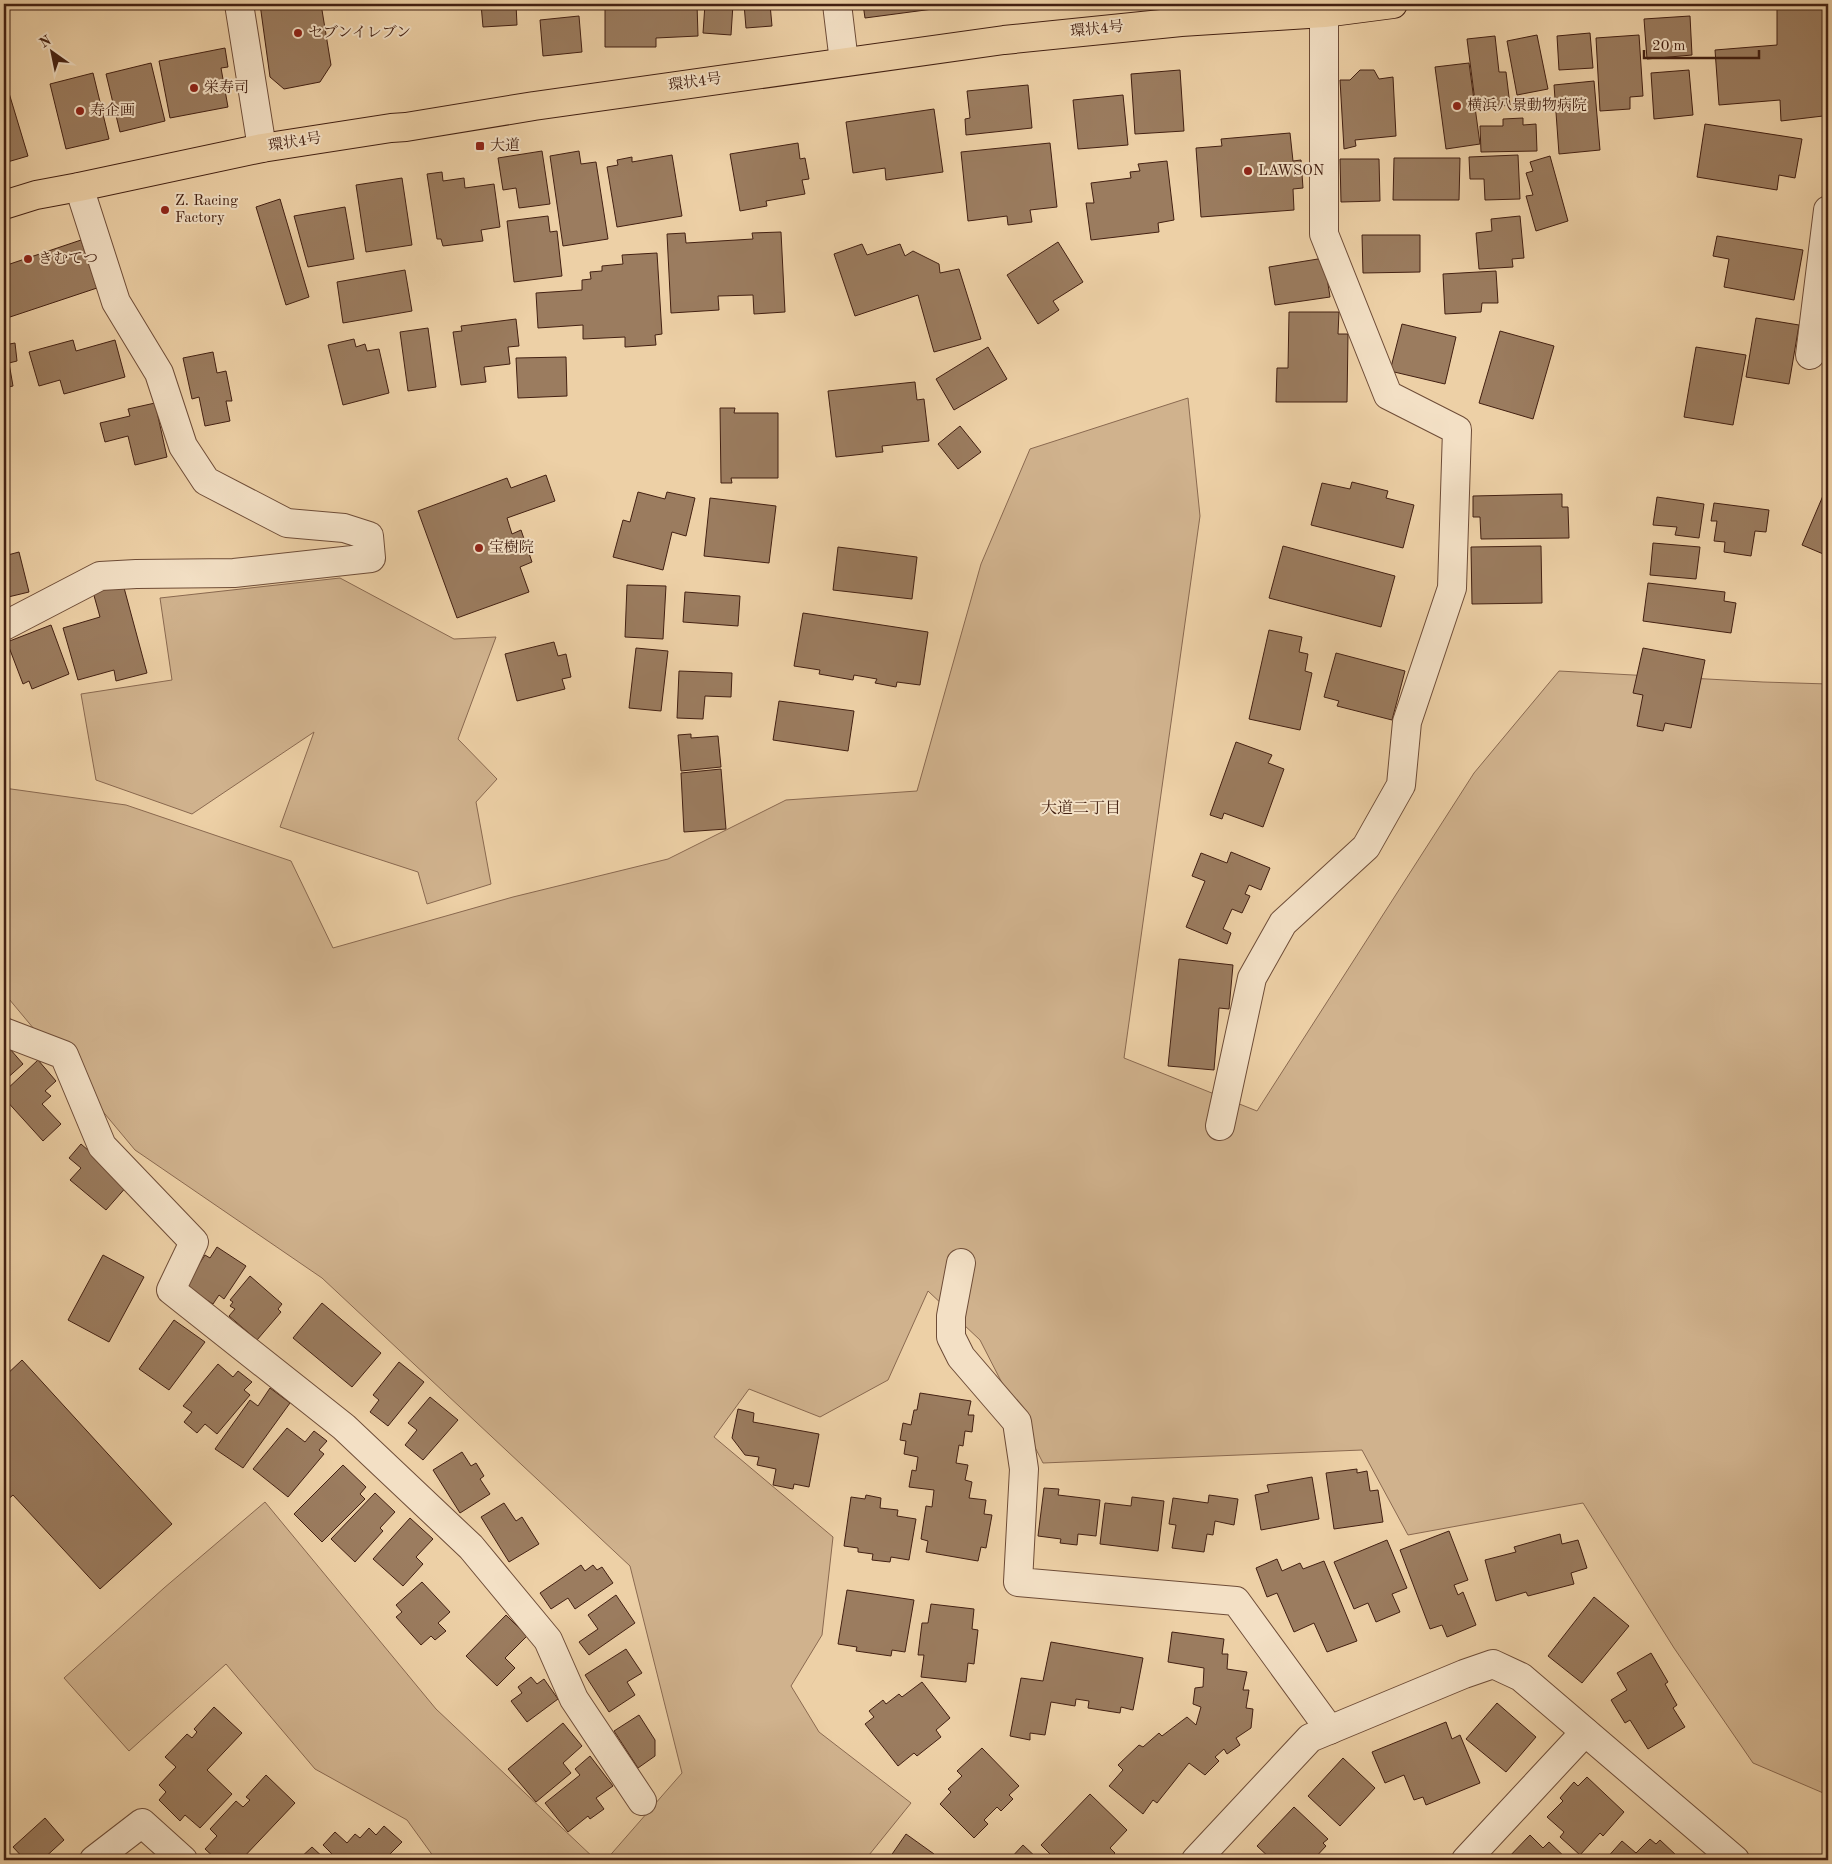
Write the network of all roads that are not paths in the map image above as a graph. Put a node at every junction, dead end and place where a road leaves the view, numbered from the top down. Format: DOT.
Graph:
graph roads {
  1 [pos="239,4"];
  2 [pos="837,4"];
  3 [pos="1393,4"];
  4 [pos="1324,13"];
  5 [pos="844,62"];
  6 [pos="262,148"];
  7 [pos="79,187"];
  8 [pos="4,205"];
  9 [pos="1828,210"];
  10 [pos="1810,355"];
  11 [pos="4,626"];
  12 [pos="4,1032"];
  13 [pos="1220,1126"];
  14 [pos="961,1264"];
  15 [pos="1330,1730"];
  16 [pos="1585,1732"];
  17 [pos="642,1801"];
  18 [pos="94,1860"];
  19 [pos="183,1860"];
  20 [pos="1196,1860"];
  21 [pos="1466,1860"];
  22 [pos="1733,1860"];
  1 -- 6 [label="street"];
  2 -- 5 [label="street"];
  3 -- 4 [label="main road, 環状4号"];
  4 -- 5 [label="main road, 環状4号"];
  4 -- 13 [label="street"];
  5 -- 6 [label="main road, 環状4号"];
  6 -- 7 [label="main road, 環状4号"];
  7 -- 8 [label="main road, 環状4号"];
  7 -- 11 [label="street"];
  9 -- 10 [label="street"];
  12 -- 17 [label="street"];
  14 -- 15 [label="street"];
  15 -- 16 [label="street"];
  15 -- 20 [label="street"];
  16 -- 21 [label="street"];
  16 -- 22 [label="street"];
  18 -- 19 [label="street"];
}
